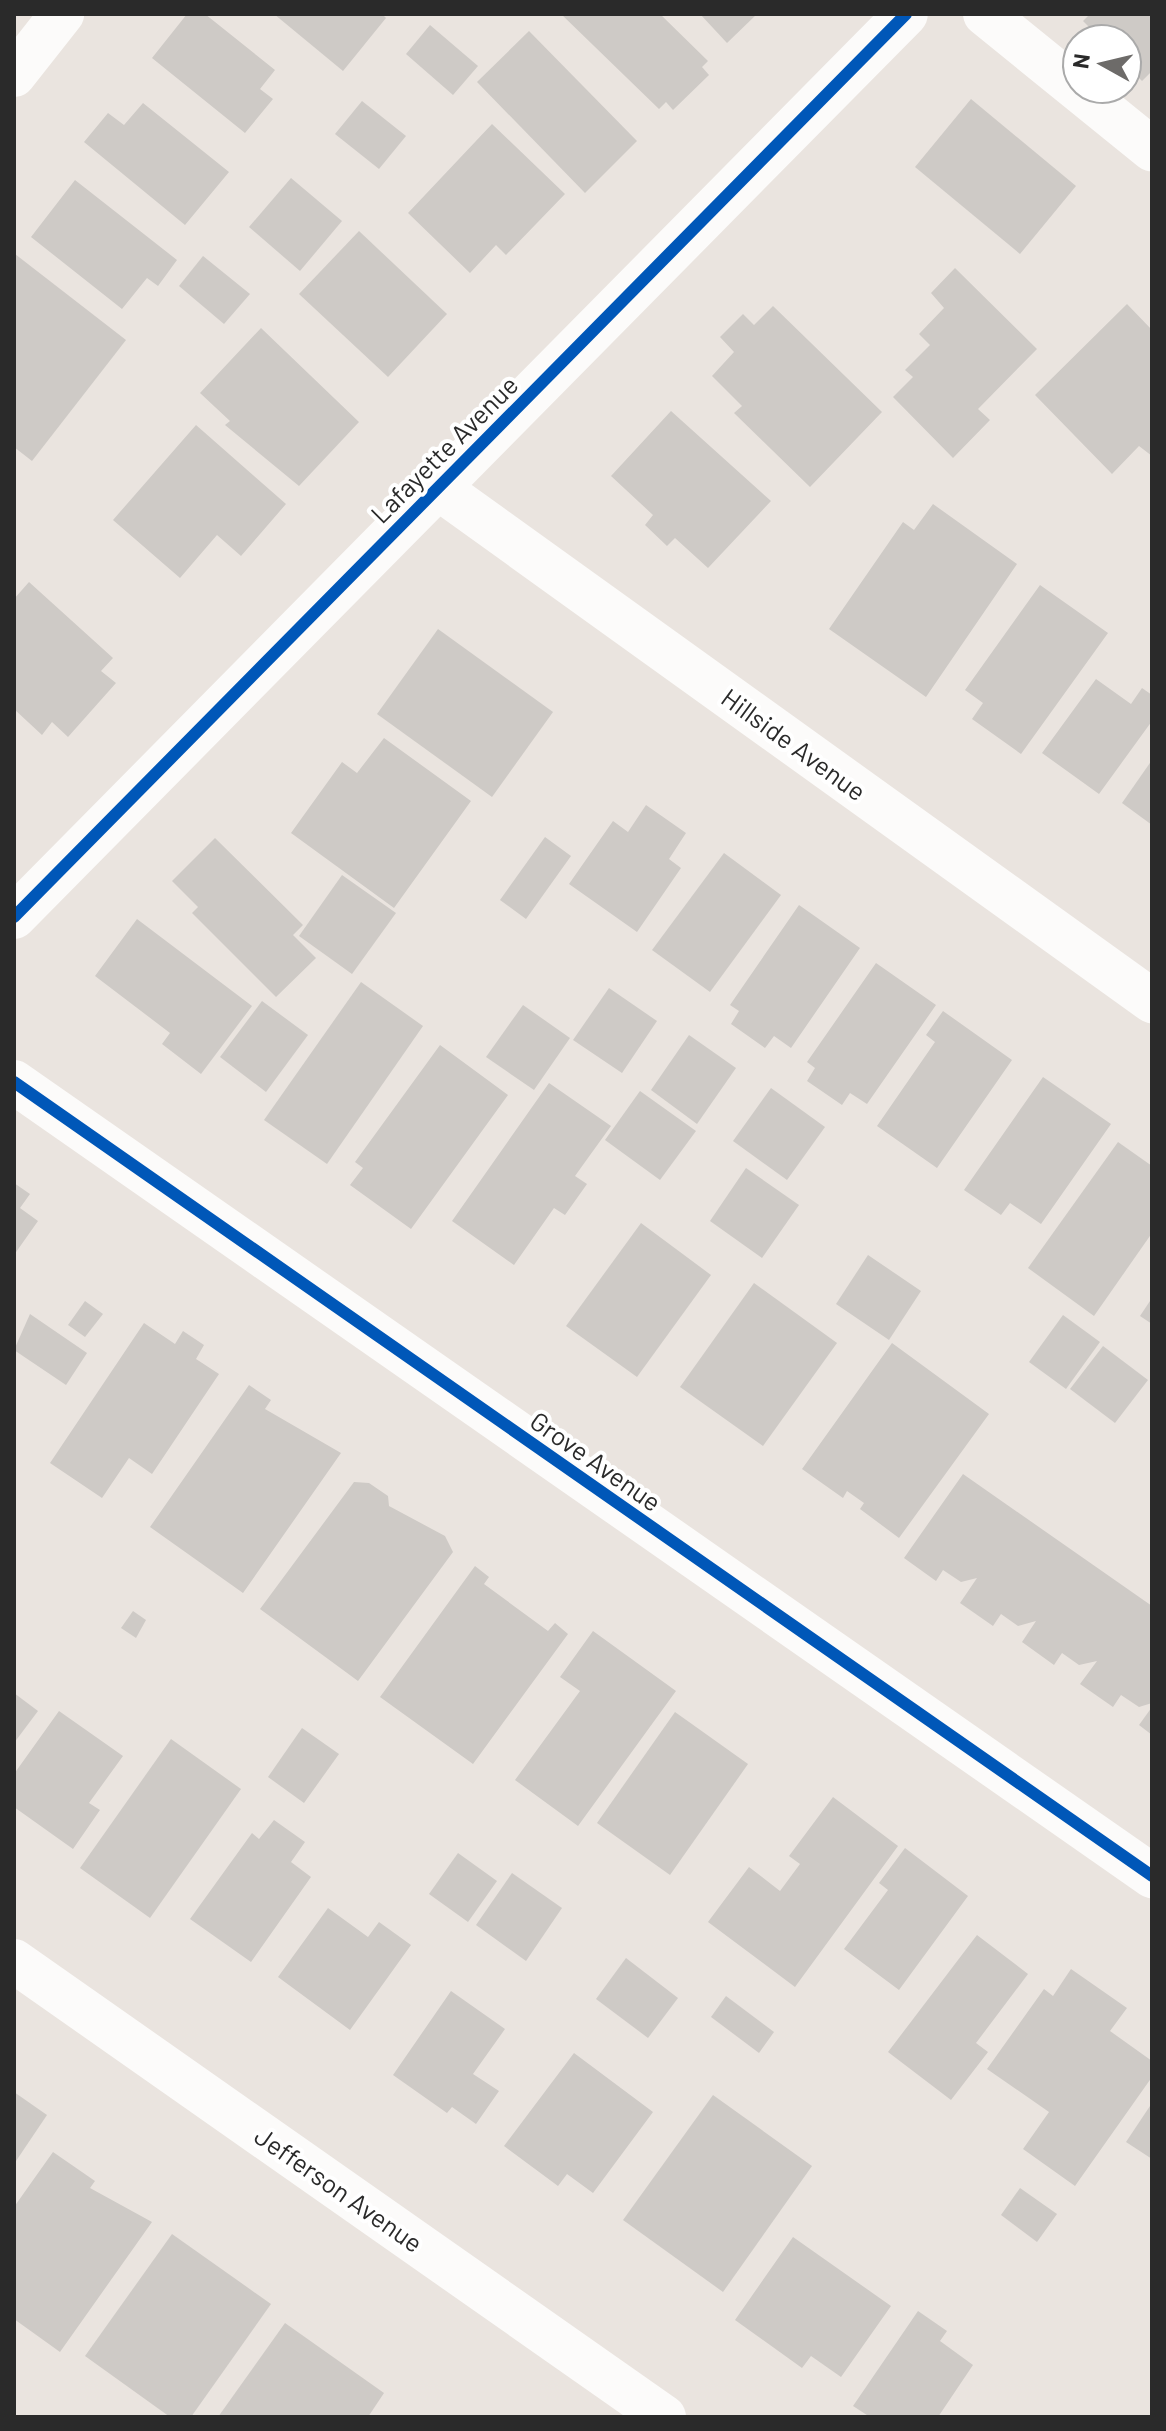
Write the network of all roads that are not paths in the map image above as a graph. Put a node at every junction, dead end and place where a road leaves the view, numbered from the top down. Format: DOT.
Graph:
graph roads {
  1 [pos="62,14"];
  2 [pos="906,14"];
  3 [pos="985,14"];
  4 [pos="14,75"];
  5 [pos="1152,149"];
  6 [pos="437,487"];
  7 [pos="14,917"];
  8 [pos="1152,1001"];
  9 [pos="14,1082"];
  10 [pos="1152,1876"];
  11 [pos="14,1961"];
  12 [pos="664,2417"];
  1 -- 4 [label="street"];
  2 -- 6 [label="street, Lafayette Avenue"];
  3 -- 5 [label="street"];
  6 -- 7 [label="street, Lafayette Avenue"];
  6 -- 8 [label="street, Hillside Avenue"];
  9 -- 10 [label="street, Grove Avenue"];
  11 -- 12 [label="street, Jefferson Avenue"];
}
